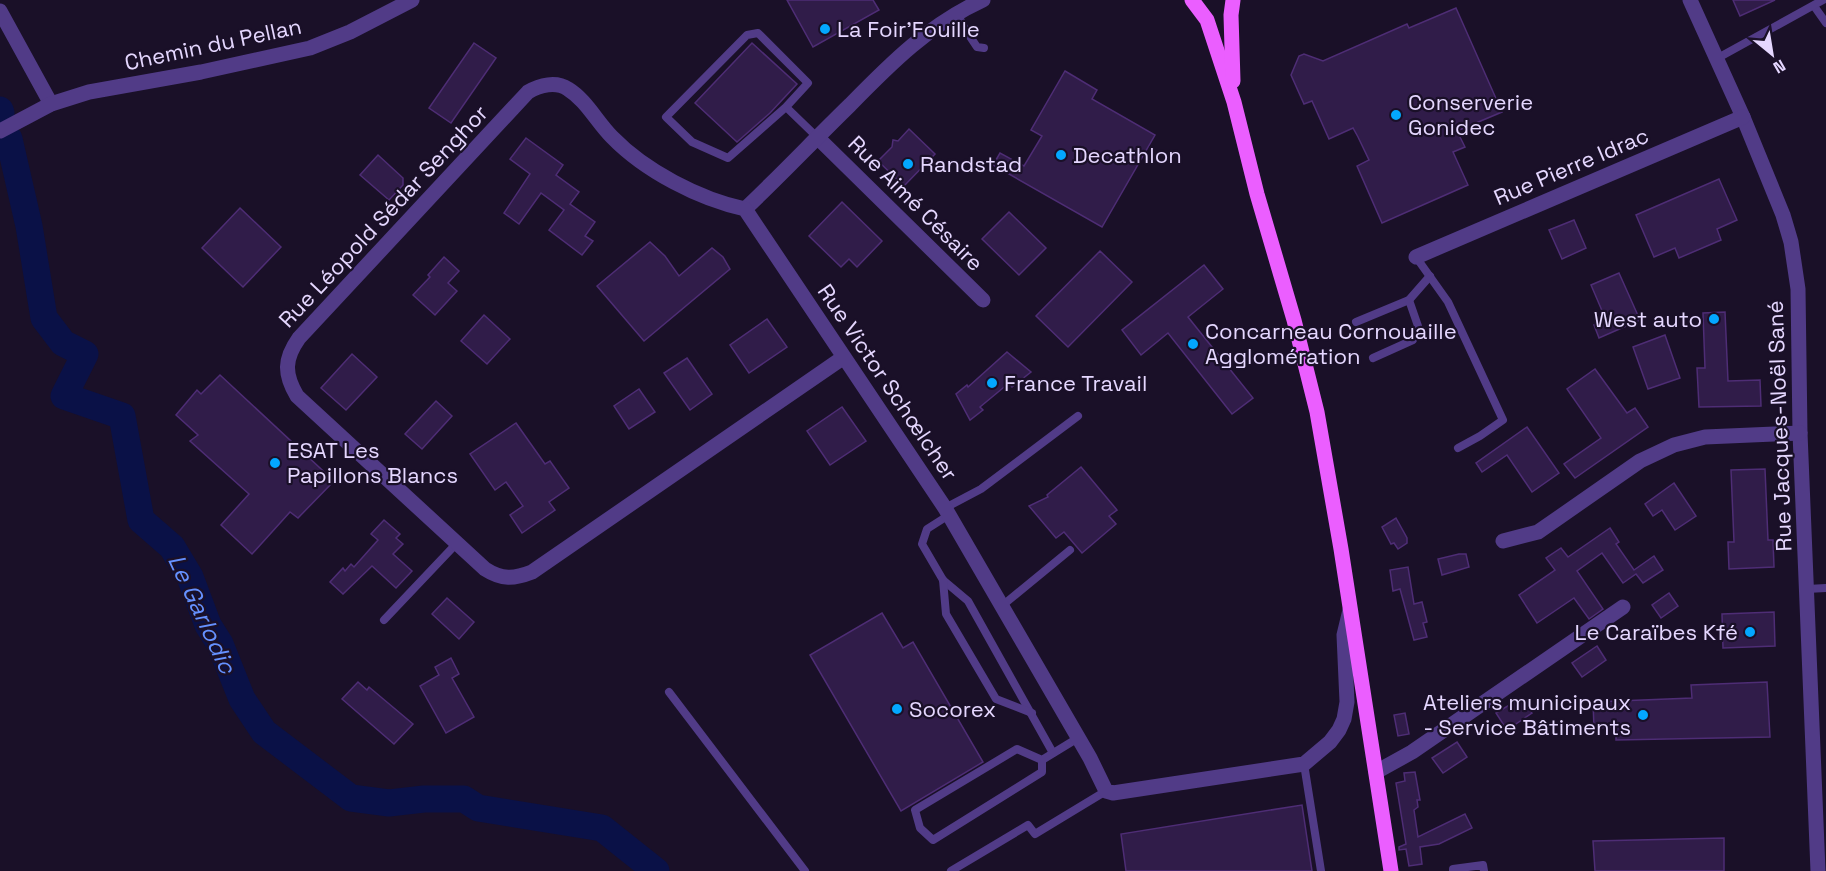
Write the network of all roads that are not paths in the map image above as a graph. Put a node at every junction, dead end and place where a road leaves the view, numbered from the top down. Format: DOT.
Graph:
graph roads {
  1 [pos="412,0"];
  2 [pos="983,0"];
  3 [pos="1192,0"];
  4 [pos="1233,0"];
  5 [pos="1690,0"];
  6 [pos="1823,0"];
  7 [pos="954,6"];
  8 [pos="1814,6"];
  9 [pos="0,11"];
  10 [pos="1826,23"];
  11 [pos="984,48"];
  12 [pos="1716,59"];
  13 [pos="1234,102"];
  14 [pos="51,104"];
  15 [pos="786,107"];
  16 [pos="1743,117"];
  17 [pos="0,131"];
  18 [pos="817,137"];
  19 [pos="745,209"];
  20 [pos="1416,257"];
  21 [pos="1430,276"];
  22 [pos="983,300"];
  23 [pos="1409,300"];
  24 [pos="1356,322"];
  25 [pos="844,357"];
  26 [pos="1373,358"];
  27 [pos="1078,416"];
  28 [pos="1800,433"];
  29 [pos="1458,448"];
  30 [pos="947,511"];
  31 [pos="1503,541"];
  32 [pos="457,543"];
  33 [pos="1070,550"];
  34 [pos="943,580"];
  35 [pos="1826,588"];
  36 [pos="1807,589"];
  37 [pos="1002,605"];
  38 [pos="1623,607"];
  39 [pos="1350,609"];
  40 [pos="384,620"];
  41 [pos="669,692"];
  42 [pos="1032,713"];
  43 [pos="1078,738"];
  44 [pos="1053,753"];
  45 [pos="1042,760"];
  46 [pos="1304,764"];
  47 [pos="1376,772"];
  48 [pos="1106,791"];
  49 [pos="806,871"];
  50 [pos="951,871"];
  51 [pos="1321,871"];
  52 [pos="1391,871"];
  53 [pos="1453,871"];
  54 [pos="1484,871"];
  55 [pos="1818,871"];
  1 -- 14 [label="street, Chemin du Pellan"];
  2 -- 7 [label="street, Rue Aimé Césaire"];
  3 -- 13 [label="main road"];
  4 -- 13 [label="main road"];
  5 -- 12 [label="street, Rue Jacques-Noël Sané"];
  6 -- 8 [label="lane"];
  7 -- 11 [label="lane"];
  7 -- 18 [label="street, Rue Aimé Césaire"];
  8 -- 10 [label="lane"];
  8 -- 12 [label="lane"];
  9 -- 14 [label="street"];
  12 -- 16 [label="street, Rue Jacques-Noël Sané"];
  13 -- 39 [label="main road"];
  14 -- 17 [label="street, Chemin du Pellan"];
  15 -- 15 [label="lane"];
  15 -- 18 [label="lane"];
  16 -- 20 [label="street, Rue Pierre Idrac"];
  16 -- 28 [label="street, Rue Jacques-Noël Sané"];
  18 -- 19 [label="street, Rue Aimé Césaire"];
  18 -- 22 [label="street, Rue Aimé Césaire"];
  19 -- 25 [label="street, Rue Victor Schœlcher"];
  19 -- 32 [label="street, Rue Léopold Sédar Senghor"];
  20 -- 21 [label="lane"];
  21 -- 23 [label="lane"];
  21 -- 29 [label="lane"];
  23 -- 24 [label="lane"];
  23 -- 26 [label="lane"];
  25 -- 30 [label="street, Rue Victor Schœlcher"];
  25 -- 32 [label="street, Rue Léopold Sédar Senghor"];
  27 -- 30 [label="lane"];
  28 -- 31 [label="street"];
  28 -- 36 [label="street, Rue Jacques-Noël Sané"];
  30 -- 34 [label="lane"];
  30 -- 37 [label="street, Rue Victor Schœlcher"];
  32 -- 40 [label="lane"];
  33 -- 37 [label="lane"];
  34 -- 42 [label="lane"];
  34 -- 42 [label="lane"];
  35 -- 36 [label="lane"];
  36 -- 55 [label="street, Rue Jacques-Noël Sané"];
  37 -- 43 [label="street, Rue Victor Schœlcher"];
  38 -- 47 [label="street"];
  39 -- 46 [label="street"];
  39 -- 47 [label="main road"];
  41 -- 49 [label="lane"];
  42 -- 44 [label="lane"];
  43 -- 44 [label="lane"];
  43 -- 48 [label="street, Rue Victor Schœlcher"];
  44 -- 45 [label="lane"];
  45 -- 45 [label="lane"];
  46 -- 48 [label="street"];
  46 -- 51 [label="lane"];
  47 -- 52 [label="main road"];
  48 -- 50 [label="lane"];
  53 -- 54 [label="lane"];
}
